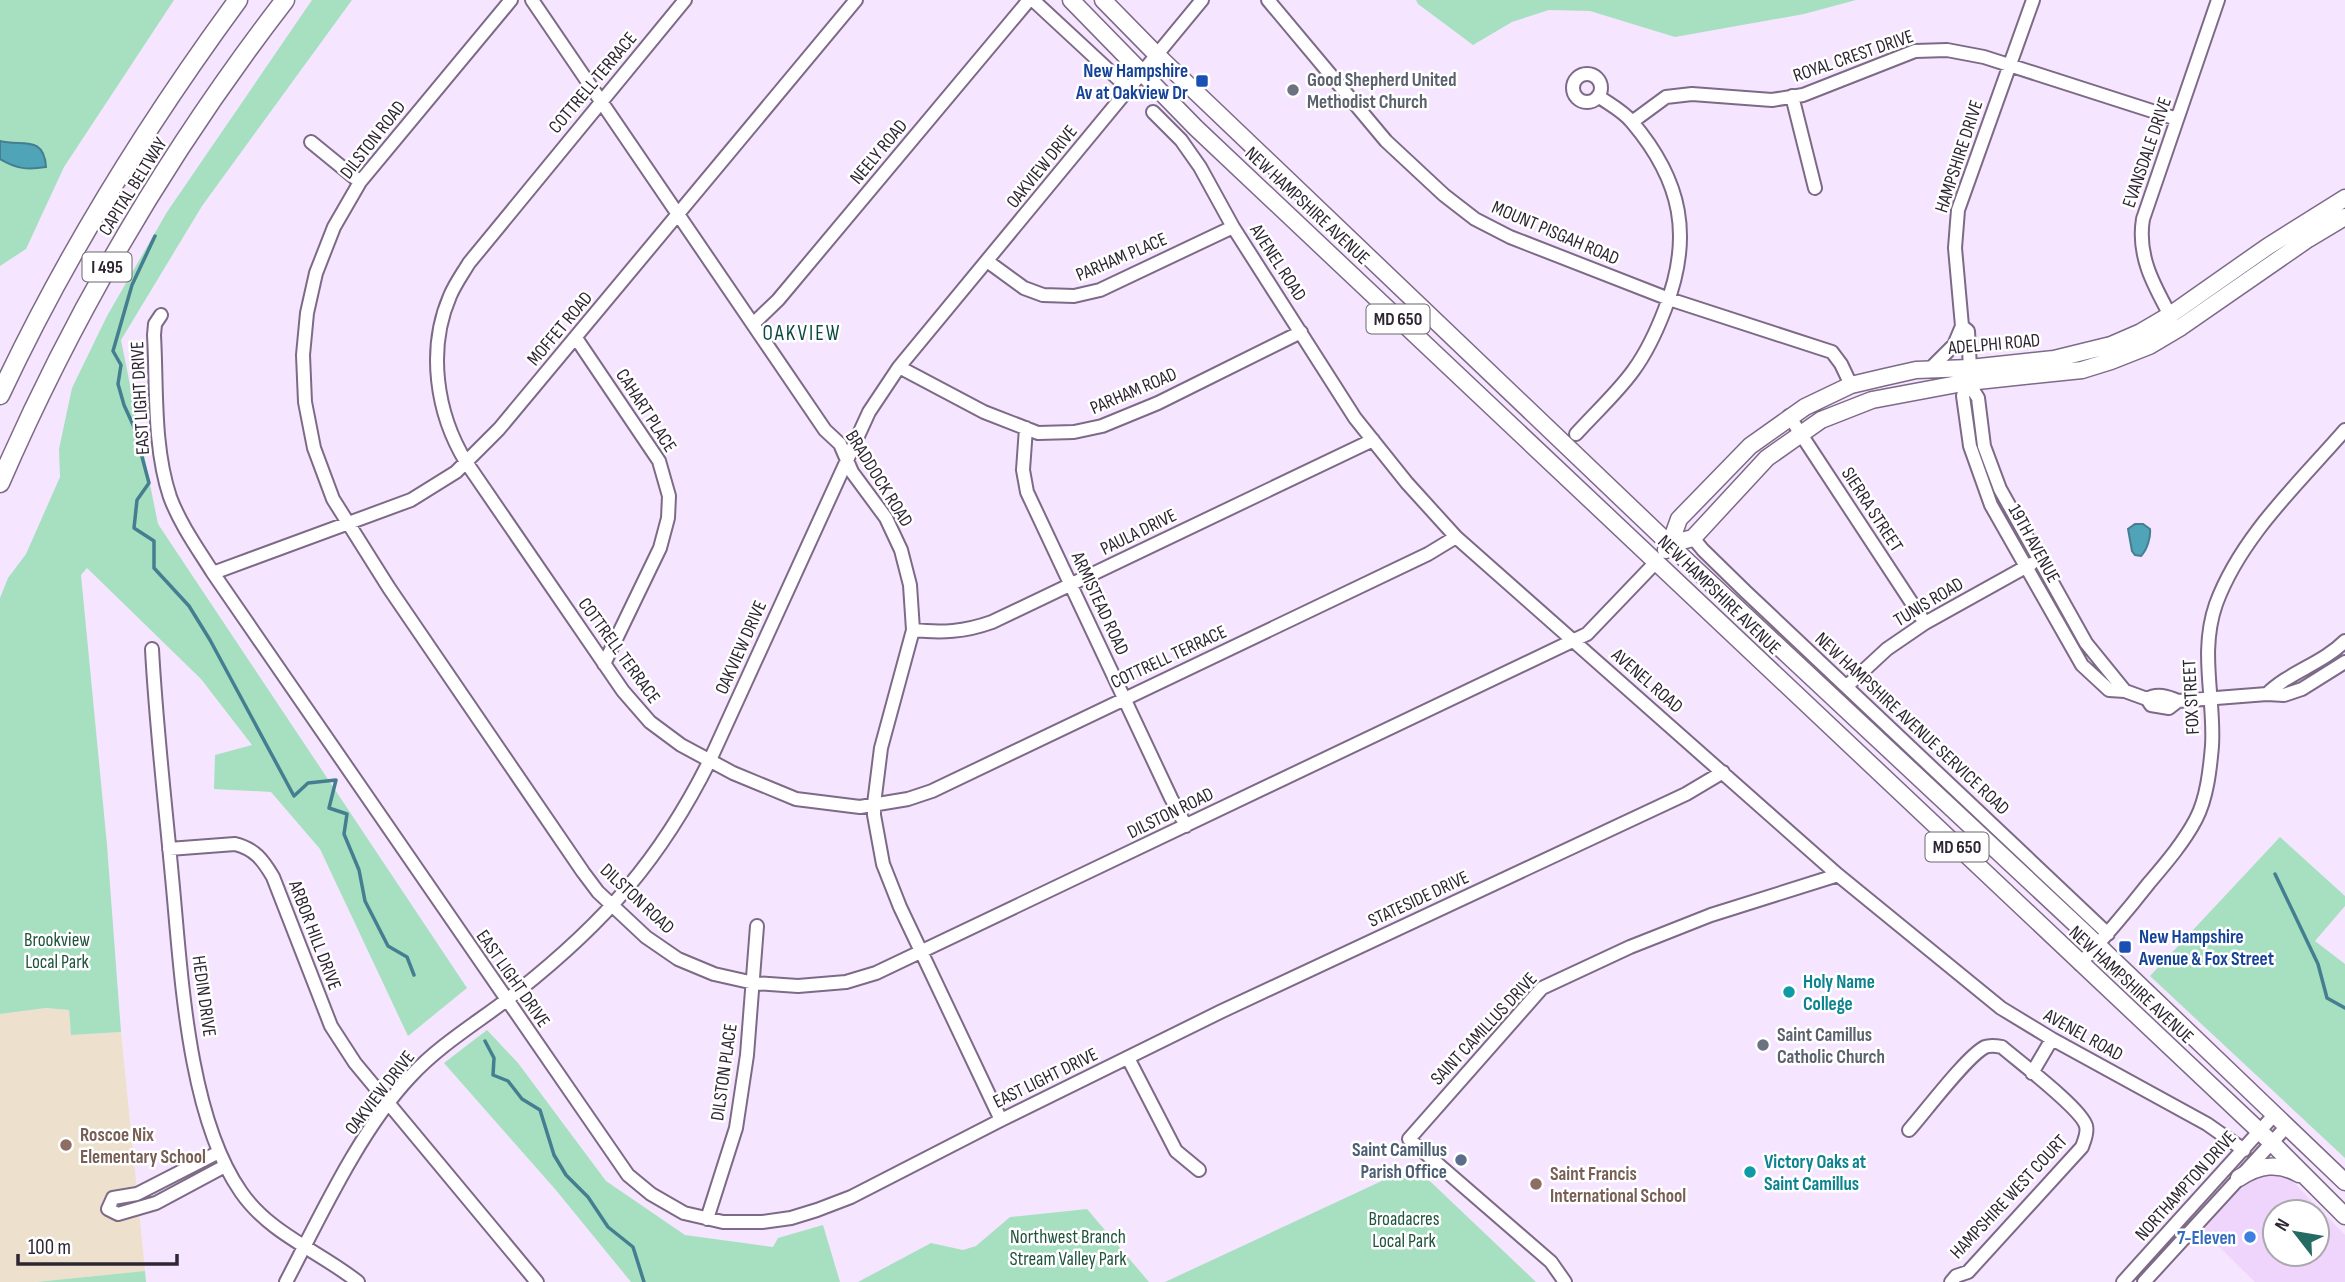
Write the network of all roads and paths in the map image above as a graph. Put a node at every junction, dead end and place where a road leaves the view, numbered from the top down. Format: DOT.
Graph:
graph roads {
  1 [pos="238,0"];
  2 [pos="285,0"];
  3 [pos="294,0"];
  4 [pos="511,0"];
  5 [pos="532,0"];
  6 [pos="685,0"];
  7 [pos="856,0"];
  8 [pos="1031,0"];
  9 [pos="1070,0"];
  10 [pos="1103,0"];
  11 [pos="1202,0"];
  12 [pos="1268,0"];
  13 [pos="2033,0"];
  14 [pos="2218,0"];
  15 [pos="1157,55"];
  16 [pos="237,63"];
  17 [pos="2010,65"];
  18 [pos="1142,74"];
  19 [pos="1129,89"];
  20 [pos="1598,96"];
  21 [pos="1792,96"];
  22 [pos="601,102"];
  23 [pos="1153,112"];
  24 [pos="2177,119"];
  25 [pos="1632,122"];
  26 [pos="311,142"];
  27 [pos="360,182"];
  28 [pos="1815,188"];
  29 [pos="2345,198"];
  30 [pos="678,215"];
  31 [pos="2345,217"];
  32 [pos="1233,227"];
  33 [pos="987,261"];
  34 [pos="1669,299"];
  35 [pos="161,315"];
  36 [pos="2170,315"];
  37 [pos="753,324"];
  38 [pos="1962,326"];
  39 [pos="1301,332"];
  40 [pos="576,338"];
  41 [pos="900,367"];
  42 [pos="1929,370"];
  43 [pos="1969,375"];
  44 [pos="1851,385"];
  45 [pos="0,396"];
  46 [pos="1789,416"];
  47 [pos="1026,429"];
  48 [pos="2345,430"];
  49 [pos="1801,433"];
  50 [pos="1576,434"];
  51 [pos="1373,440"];
  52 [pos="1984,443"];
  53 [pos="1970,446"];
  54 [pos="847,459"];
  55 [pos="466,462"];
  56 [pos="0,483"];
  57 [pos="348,524"];
  58 [pos="1456,537"];
  59 [pos="1693,538"];
  60 [pos="1670,544"];
  61 [pos="1656,562"];
  62 [pos="2032,563"];
  63 [pos="213,573"];
  64 [pos="1070,585"];
  65 [pos="1925,623"];
  66 [pos="913,629"];
  67 [pos="1572,641"];
  68 [pos="2345,641"];
  69 [pos="152,649"];
  70 [pos="2345,662"];
  71 [pos="604,664"];
  72 [pos="2290,677"];
  73 [pos="1847,686"];
  74 [pos="2296,691"];
  75 [pos="2267,694"];
  76 [pos="1125,698"];
  77 [pos="2208,698"];
  78 [pos="710,760"];
  79 [pos="1723,772"];
  80 [pos="874,804"];
  81 [pos="1186,825"];
  82 [pos="169,849"];
  83 [pos="1838,875"];
  84 [pos="612,906"];
  85 [pos="757,926"];
  86 [pos="2103,940"];
  87 [pos="922,952"];
  88 [pos="2080,964"];
  89 [pos="754,983"];
  90 [pos="506,1001"];
  91 [pos="2052,1039"];
  92 [pos="1128,1058"];
  93 [pos="2032,1073"];
  94 [pos="389,1104"];
  95 [pos="2275,1114"];
  96 [pos="1001,1119"];
  97 [pos="2287,1126"];
  98 [pos="1909,1130"];
  99 [pos="2259,1132"];
  100 [pos="2272,1143"];
  101 [pos="2244,1150"];
  102 [pos="219,1152"];
  103 [pos="225,1166"];
  104 [pos="1199,1170"];
  105 [pos="2239,1178"];
  106 [pos="2307,1178"];
  107 [pos="2345,1182"];
  108 [pos="2345,1216"];
  109 [pos="707,1219"];
  110 [pos="304,1247"];
  111 [pos="286,1282"];
  112 [pos="358,1282"];
  113 [pos="537,1282"];
  114 [pos="1565,1282"];
  115 [pos="1951,1282"];
  116 [pos="2123,1282"];
  117 [pos="2144,1282"];
  1 -- 45 [label="highway, CAPITAL BELTWAY / I 495"];
  2 -- 16 [label="highway, CAPITAL BELTWAY / I 495"];
  3 -- 16 [label="highway"];
  4 -- 27 [label="street, DILSTON ROAD"];
  5 -- 22 [label="street, BRADDOCK ROAD"];
  6 -- 22 [label="street, COTTRELL TERRACE"];
  7 -- 30 [label="street, MOFFET ROAD"];
  8 -- 19 [label="street"];
  8 -- 37 [label="street, NEELY ROAD"];
  9 -- 18 [label="main road, NEW HAMPSHIRE AVENUE / MD 650"];
  10 -- 15 [label="main road, NEW HAMPSHIRE AVENUE / MD 650"];
  11 -- 15 [label="street, OAKVIEW DRIVE"];
  12 -- 34 [label="street, MOUNT PISGAH ROAD"];
  13 -- 17 [label="street, HAMPSHIRE DRIVE"];
  14 -- 24 [label="street, EVANSDALE DRIVE"];
  15 -- 18 [label="street, OAKVIEW DRIVE"];
  15 -- 60 [label="main road, NEW HAMPSHIRE AVENUE / MD 650"];
  16 -- 56 [label="highway, CAPITAL BELTWAY / I 495"];
  17 -- 21 [label="street, ROYAL CREST DRIVE"];
  17 -- 24 [label="street, ROYAL CREST DRIVE"];
  17 -- 38 [label="street, HAMPSHIRE DRIVE"];
  18 -- 19 [label="street, OAKVIEW DRIVE"];
  18 -- 61 [label="main road, NEW HAMPSHIRE AVENUE / MD 650"];
  19 -- 33 [label="street, OAKVIEW DRIVE"];
  20 -- 25 [label="street"];
  21 -- 25 [label="street, ROYAL CREST DRIVE"];
  21 -- 28 [label="street"];
  22 -- 30 [label="street, BRADDOCK ROAD"];
  22 -- 55 [label="street, COTTRELL TERRACE"];
  23 -- 32 [label="street, AVENEL ROAD"];
  24 -- 36 [label="street, EVANSDALE DRIVE"];
  25 -- 34 [label="street"];
  26 -- 27 [label="street"];
  27 -- 57 [label="street, DILSTON ROAD"];
  29 -- 36 [label="main road, ADELPHI ROAD"];
  30 -- 37 [label="street, BRADDOCK ROAD"];
  30 -- 40 [label="street, MOFFET ROAD"];
  31 -- 43 [label="main road, ADELPHI ROAD"];
  32 -- 33 [label="street, PARHAM PLACE"];
  32 -- 39 [label="street, AVENEL ROAD"];
  33 -- 41 [label="street, OAKVIEW DRIVE"];
  34 -- 44 [label="street, MOUNT PISGAH ROAD"];
  34 -- 50 [label="street"];
  35 -- 63 [label="street, EAST LIGHT DRIVE"];
  36 -- 43 [label="main road, ADELPHI ROAD"];
  37 -- 54 [label="street, BRADDOCK ROAD"];
  38 -- 42 [label="street"];
  38 -- 43 [label="street, HAMPSHIRE DRIVE"];
  39 -- 47 [label="street, PARHAM ROAD"];
  39 -- 51 [label="street, AVENEL ROAD"];
  40 -- 55 [label="street, MOFFET ROAD"];
  40 -- 71 [label="street, CAHART PLACE"];
  41 -- 47 [label="street, PARHAM ROAD"];
  41 -- 54 [label="street, OAKVIEW DRIVE"];
  42 -- 43 [label="main road, ADELPHI ROAD"];
  42 -- 44 [label="main road, ADELPHI ROAD"];
  43 -- 49 [label="main road, ADELPHI ROAD"];
  43 -- 52 [label="street, 19TH AVENUE"];
  43 -- 53 [label="street, 19TH AVENUE"];
  44 -- 46 [label="main road, ADELPHI ROAD"];
  46 -- 49 [label="street, SIERRA STREET"];
  46 -- 60 [label="main road, ADELPHI ROAD"];
  47 -- 64 [label="street, ARMISTEAD ROAD"];
  48 -- 77 [label="street, FOX STREET"];
  49 -- 59 [label="main road, ADELPHI ROAD"];
  49 -- 65 [label="street, SIERRA STREET"];
  51 -- 58 [label="street, AVENEL ROAD"];
  51 -- 64 [label="street, PAULA DRIVE"];
  52 -- 53 [label="street"];
  52 -- 62 [label="street, 19TH AVENUE"];
  53 -- 62 [label="street, 19TH AVENUE"];
  54 -- 66 [label="street, BRADDOCK ROAD"];
  54 -- 78 [label="street, OAKVIEW DRIVE"];
  55 -- 57 [label="street, MOFFET ROAD"];
  55 -- 71 [label="street, COTTRELL TERRACE"];
  57 -- 63 [label="street, MOFFET ROAD"];
  57 -- 84 [label="street, DILSTON ROAD"];
  58 -- 67 [label="street, AVENEL ROAD"];
  58 -- 76 [label="street, COTTRELL TERRACE"];
  59 -- 60 [label="main road"];
  59 -- 73 [label="street, NEW HAMPSHIRE AVENUE SERVICE ROAD"];
  60 -- 61 [label="main road, ADELPHI ROAD"];
  60 -- 86 [label="main road, NEW HAMPSHIRE AVENUE / MD 650"];
  61 -- 67 [label="street, DILSTON ROAD"];
  61 -- 88 [label="main road, NEW HAMPSHIRE AVENUE / MD 650"];
  62 -- 65 [label="street, TUNIS ROAD"];
  62 -- 77 [label="street, 19TH AVENUE"];
  63 -- 90 [label="street, EAST LIGHT DRIVE"];
  64 -- 66 [label="street, PAULA DRIVE"];
  64 -- 76 [label="street, ARMISTEAD ROAD"];
  65 -- 73 [label="street, TUNIS ROAD"];
  66 -- 80 [label="street, BRADDOCK ROAD"];
  67 -- 79 [label="street, AVENEL ROAD"];
  67 -- 81 [label="street, DILSTON ROAD"];
  68 -- 72 [label="street"];
  69 -- 82 [label="street, HEDIN DRIVE"];
  70 -- 74 [label="street"];
  71 -- 78 [label="street, COTTRELL TERRACE"];
  72 -- 74 [label="street"];
  72 -- 75 [label="street"];
  73 -- 86 [label="street, NEW HAMPSHIRE AVENUE SERVICE ROAD"];
  74 -- 75 [label="street, 19TH AVENUE"];
  75 -- 77 [label="street, 19TH AVENUE"];
  76 -- 80 [label="street, COTTRELL TERRACE"];
  76 -- 81 [label="street, ARMISTEAD ROAD"];
  77 -- 86 [label="street, FOX STREET"];
  78 -- 80 [label="street, COTTRELL TERRACE"];
  78 -- 84 [label="street, OAKVIEW DRIVE"];
  79 -- 83 [label="street, AVENEL ROAD"];
  79 -- 92 [label="street, STATESIDE DRIVE"];
  80 -- 87 [label="street, BRADDOCK ROAD"];
  81 -- 87 [label="street, DILSTON ROAD"];
  82 -- 94 [label="street, ARBOR HILL DRIVE"];
  82 -- 102 [label="street, HEDIN DRIVE"];
  83 -- 91 [label="street, AVENEL ROAD"];
  83 -- 114 [label="street, SAINT CAMILLUS DRIVE"];
  84 -- 89 [label="street, DILSTON ROAD"];
  84 -- 90 [label="street, OAKVIEW DRIVE"];
  85 -- 89 [label="street, DILSTON PLACE"];
  86 -- 88 [label="street, FOX STREET"];
  86 -- 95 [label="main road, NEW HAMPSHIRE AVENUE / MD 650"];
  87 -- 89 [label="street, DILSTON ROAD"];
  87 -- 96 [label="street, BRADDOCK ROAD"];
  88 -- 99 [label="main road, NEW HAMPSHIRE AVENUE / MD 650"];
  89 -- 109 [label="street, DILSTON PLACE"];
  90 -- 94 [label="street, OAKVIEW DRIVE"];
  90 -- 109 [label="street, EAST LIGHT DRIVE"];
  91 -- 93 [label="street"];
  91 -- 101 [label="street, AVENEL ROAD"];
  92 -- 96 [label="street, EAST LIGHT DRIVE"];
  92 -- 104 [label="street"];
  93 -- 98 [label="street, HAMPSHIRE WEST COURT"];
  93 -- 115 [label="street, HAMPSHIRE WEST COURT"];
  94 -- 110 [label="street, OAKVIEW DRIVE"];
  94 -- 113 [label="street"];
  95 -- 97 [label="main road, NEW HAMPSHIRE AVENUE / MD 650"];
  95 -- 99 [label="street, NORTHAMPTON DRIVE"];
  96 -- 109 [label="street, EAST LIGHT DRIVE"];
  97 -- 100 [label="street, NORTHAMPTON DRIVE"];
  97 -- 107 [label="main road, NEW HAMPSHIRE AVENUE / MD 650"];
  99 -- 100 [label="main road, NEW HAMPSHIRE AVENUE / MD 650"];
  99 -- 101 [label="street, NORTHAMPTON DRIVE"];
  100 -- 105 [label="street, NORTHAMPTON DRIVE"];
  100 -- 106 [label="main road, NEW HAMPSHIRE AVENUE / MD 650"];
  101 -- 116 [label="street, NORTHAMPTON DRIVE"];
  102 -- 103 [label="street, HEDIN DRIVE"];
  102 -- 103 [label="street"];
  103 -- 110 [label="street, HEDIN DRIVE"];
  105 -- 106 [label="main road"];
  105 -- 117 [label="street, NORTHAMPTON DRIVE"];
  106 -- 108 [label="main road, NEW HAMPSHIRE AVENUE / MD 650"];
  110 -- 111 [label="street, OAKVIEW DRIVE"];
  110 -- 112 [label="street, HEDIN DRIVE"];
}
